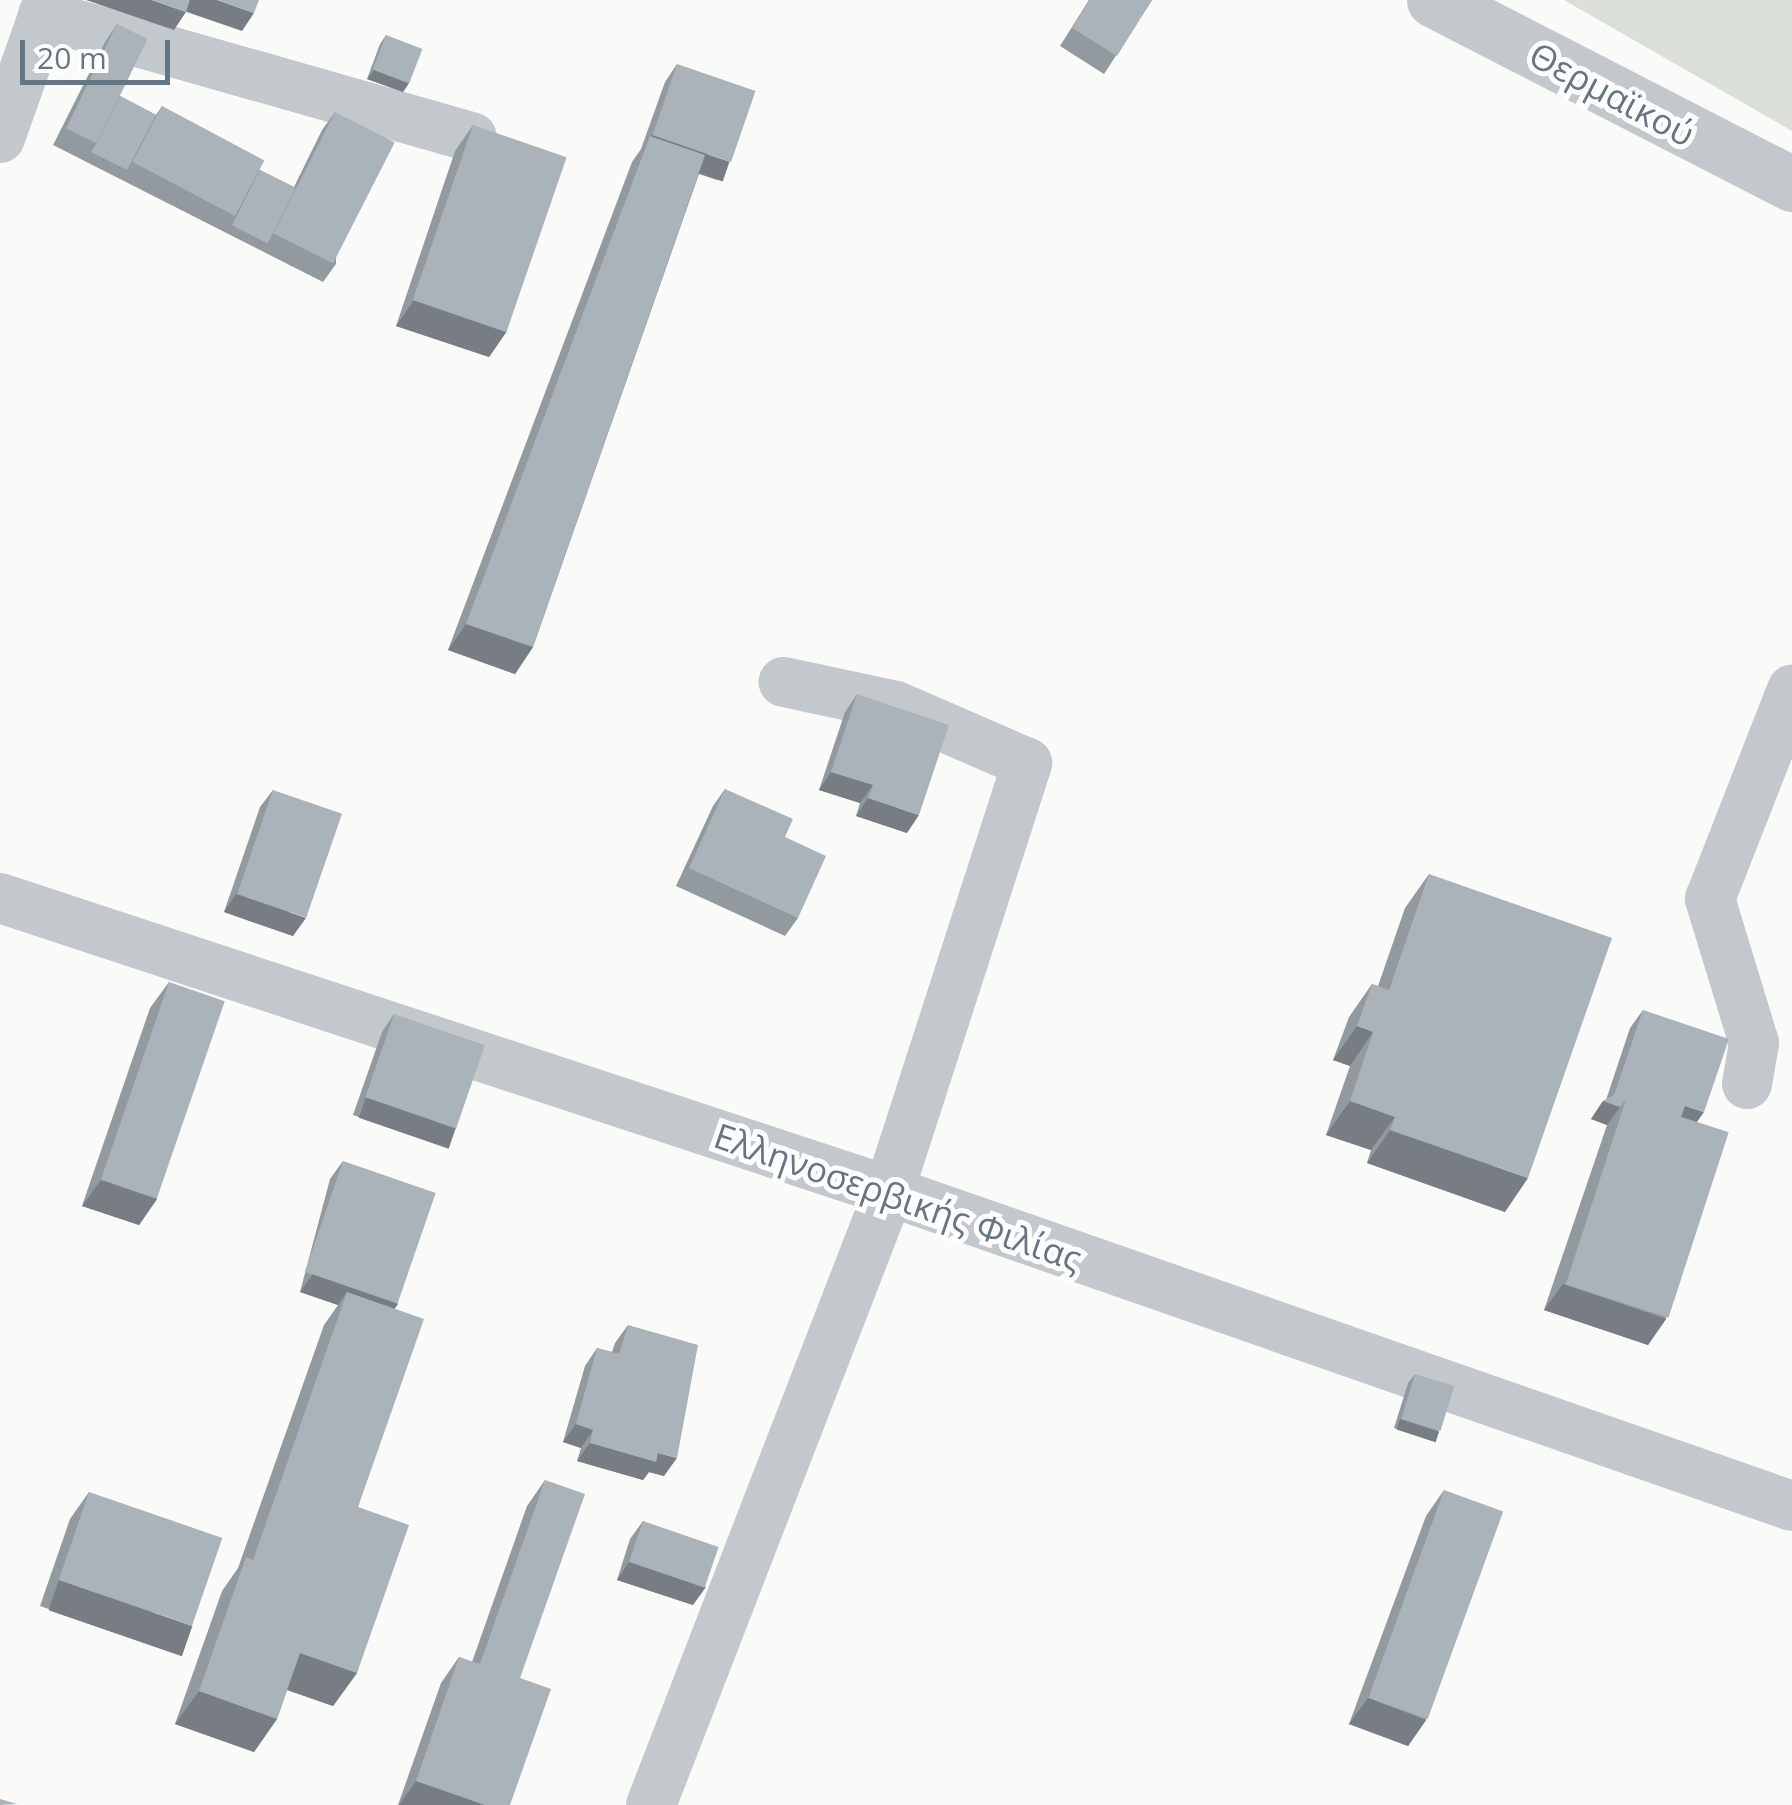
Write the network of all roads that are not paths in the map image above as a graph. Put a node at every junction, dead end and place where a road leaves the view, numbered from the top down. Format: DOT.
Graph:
graph roads {
  1 [pos="1434,0"];
  2 [pos="46,8"];
  3 [pos="472,137"];
  4 [pos="0,138"];
  5 [pos="1792,184"];
  6 [pos="784,682"];
  7 [pos="1792,690"];
  8 [pos="0,898"];
  9 [pos="1748,1084"];
  10 [pos="889,1191"];
  11 [pos="1792,1506"];
  12 [pos="651,1805"];
  1 -- 5 [label="street, Θερμαϊκού"];
  2 -- 3 [label="street"];
  2 -- 4 [label="street"];
  6 -- 10 [label="street"];
  7 -- 9 [label="street"];
  8 -- 10 [label="street, Ελληνοσερβικής Φιλίας"];
  10 -- 11 [label="street, Ελληνοσερβικής Φιλίας"];
  10 -- 12 [label="street"];
}
